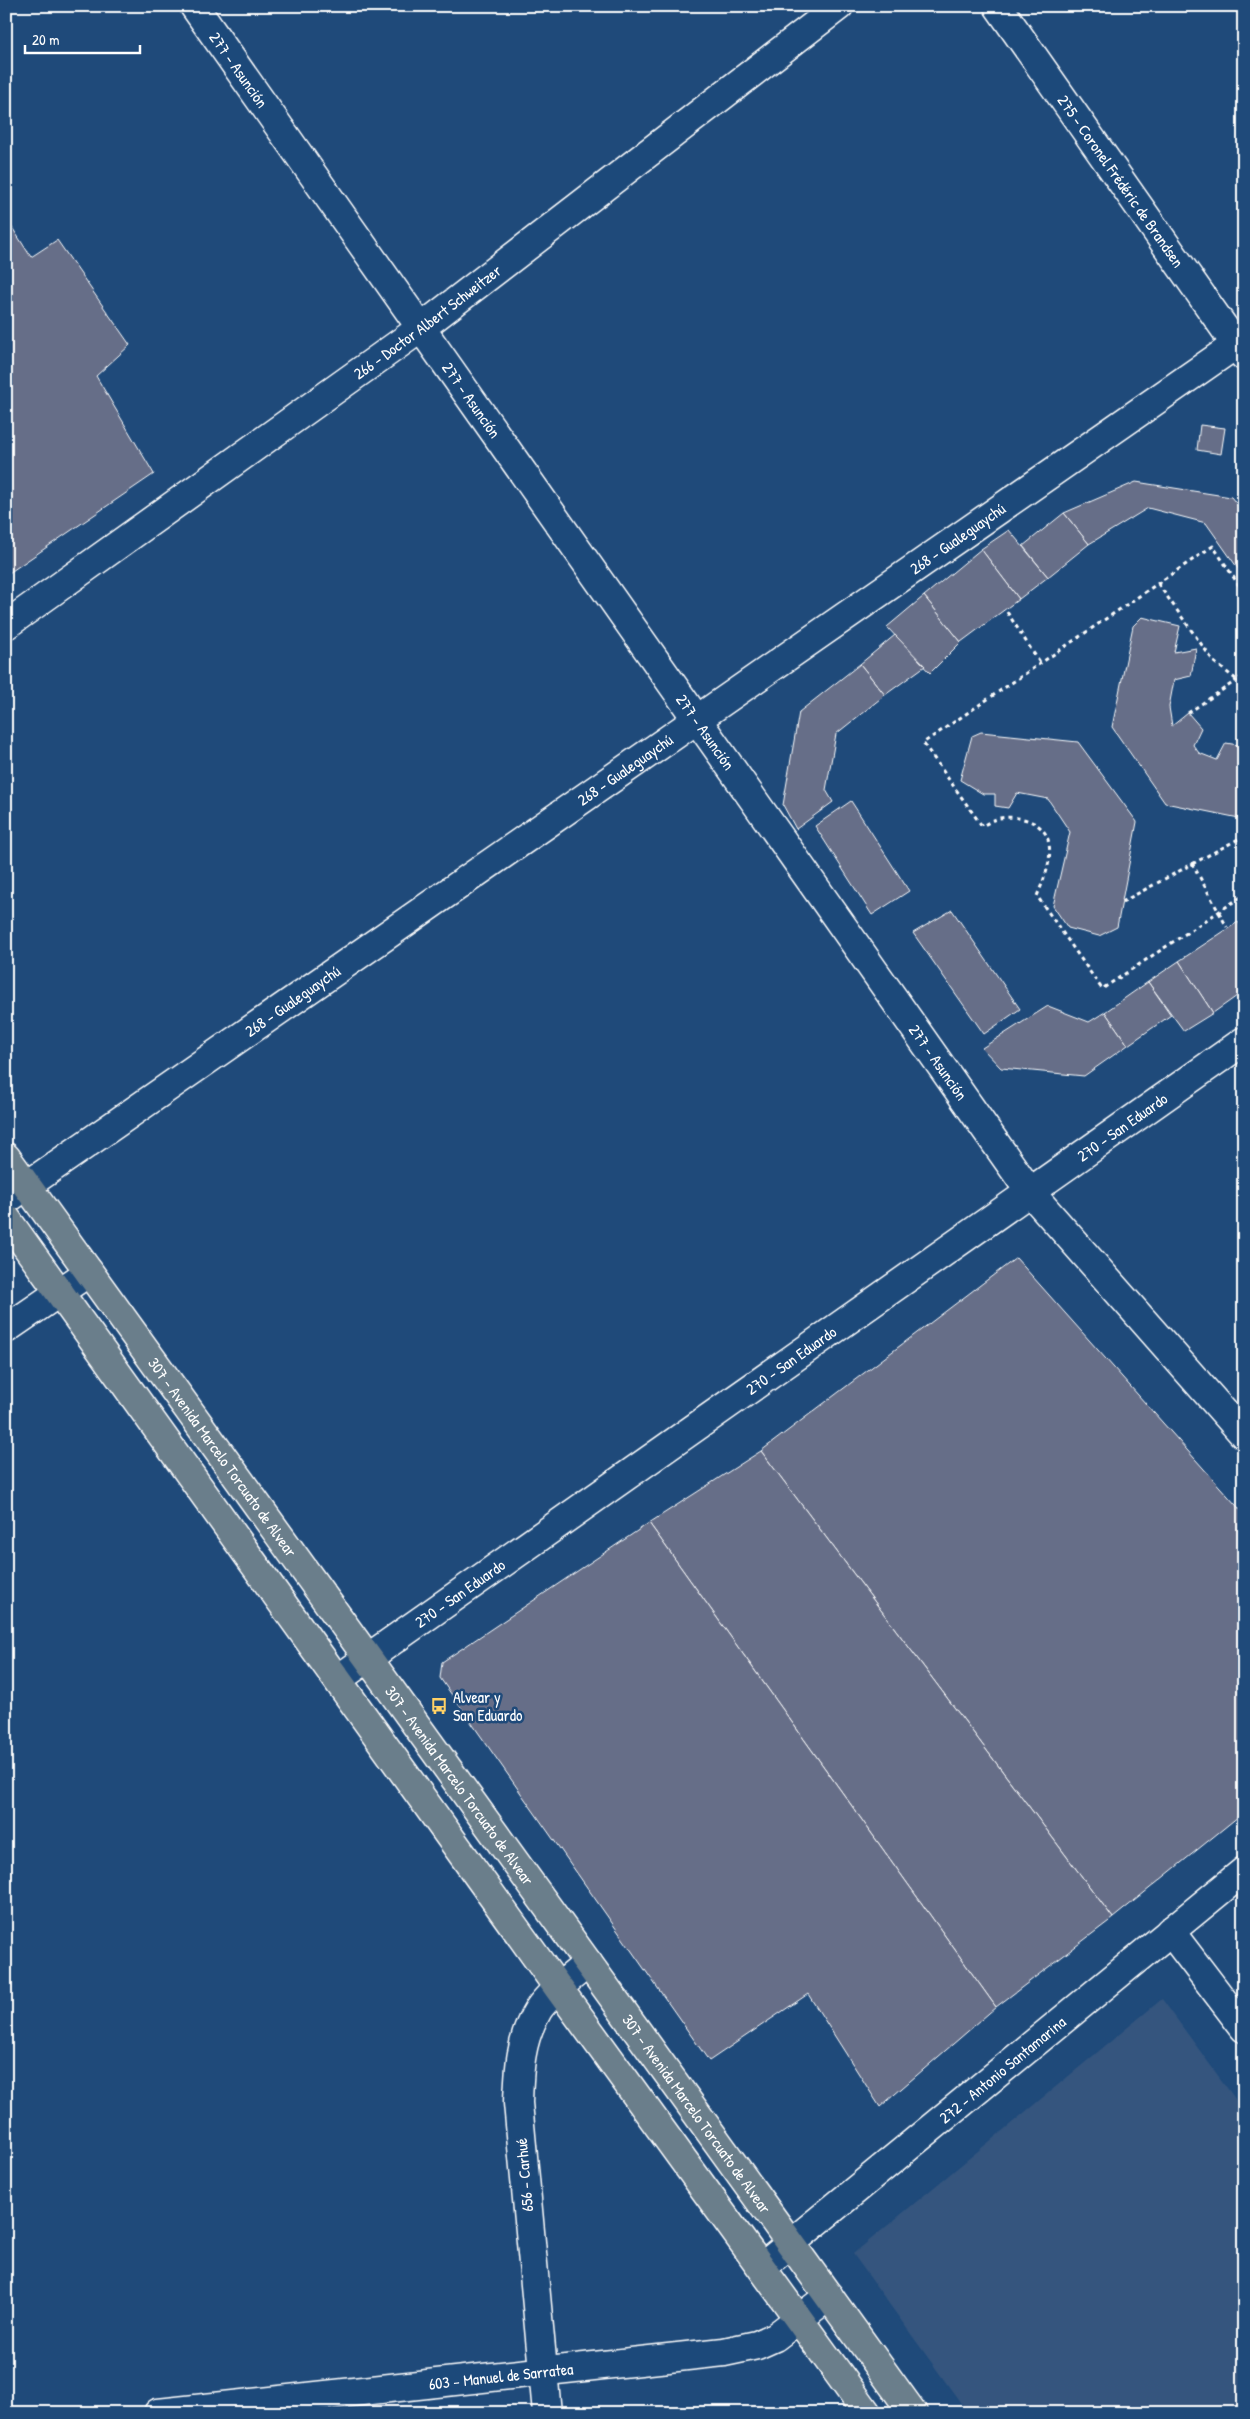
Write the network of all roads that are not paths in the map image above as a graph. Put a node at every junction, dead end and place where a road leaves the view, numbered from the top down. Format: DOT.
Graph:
graph roads {
  1 [pos="194,6"];
  2 [pos="839,6"];
  3 [pos="998,6"];
  4 [pos="421,328"];
  5 [pos="1241,347"];
  6 [pos="6,625"];
  7 [pos="697,720"];
  8 [pos="1244,1041"];
  9 [pos="6,1157"];
  10 [pos="1030,1192"];
  11 [pos="16,1193"];
  12 [pos="6,1218"];
  13 [pos="89,1272"];
  14 [pos="58,1292"];
  15 [pos="6,1329"];
  16 [pos="1244,1435"];
  17 [pos="367,1658"];
  18 [pos="338,1679"];
  19 [pos="1244,1871"];
  20 [pos="1170,1931"];
  21 [pos="588,1962"];
  22 [pos="559,1989"];
  23 [pos="1244,2028"];
  24 [pos="790,2244"];
  25 [pos="762,2267"];
  26 [pos="829,2296"];
  27 [pos="799,2318"];
  28 [pos="542,2371"];
  29 [pos="158,2413"];
  30 [pos="547,2413"];
  31 [pos="868,2413"];
  32 [pos="913,2413"];
  1 -- 4 [label="street, 277 - Asunción"];
  2 -- 4 [label="street, 266 - Doctor Albert Schweitzer"];
  3 -- 5 [label="street, 275 - Coronel Frédéric de Brandsen"];
  4 -- 6 [label="street, 266 - Doctor Albert Schweitzer"];
  4 -- 7 [label="street, 277 - Asunción"];
  5 -- 7 [label="street, 268 - Gualeguaychú"];
  7 -- 10 [label="street, 277 - Asunción"];
  7 -- 11 [label="street, 268 - Gualeguaychú"];
  8 -- 10 [label="street, 270 - San Eduardo"];
  9 -- 11 [label="main road, 307 - Avenida Marcelo Torcuato de Alvear"];
  10 -- 16 [label="street, 277 - Asunción"];
  10 -- 17 [label="street, 270 - San Eduardo"];
  11 -- 13 [label="main road, 307 - Avenida Marcelo Torcuato de Alvear"];
  12 -- 14 [label="main road"];
  13 -- 14 [label="street"];
  13 -- 17 [label="main road, 307 - Avenida Marcelo Torcuato de Alvear"];
  14 -- 15 [label="street"];
  14 -- 18 [label="main road"];
  17 -- 18 [label="street, 270 - San Eduardo"];
  17 -- 21 [label="main road, 307 - Avenida Marcelo Torcuato de Alvear"];
  18 -- 22 [label="main road"];
  19 -- 20 [label="street, 272 - Antonio Santamarina"];
  20 -- 23 [label="street"];
  20 -- 24 [label="street, 272 - Antonio Santamarina"];
  21 -- 22 [label="street, 656 - Carhué"];
  21 -- 24 [label="main road, 307 - Avenida Marcelo Torcuato de Alvear"];
  22 -- 25 [label="main road"];
  22 -- 28 [label="street, 656 - Carhué"];
  24 -- 25 [label="street, 272 - Antonio Santamarina"];
  24 -- 26 [label="main road, 307 - Avenida Marcelo Torcuato de Alvear"];
  25 -- 27 [label="main road"];
  26 -- 27 [label="street, 603 - Manuel de Sarratea"];
  26 -- 32 [label="main road, 307 - Avenida Marcelo Torcuato de Alvear"];
  27 -- 28 [label="street, 603 - Manuel de Sarratea"];
  27 -- 31 [label="main road"];
  28 -- 29 [label="street, 603 - Manuel de Sarratea"];
  28 -- 30 [label="street, 656 - Carhué"];
}
